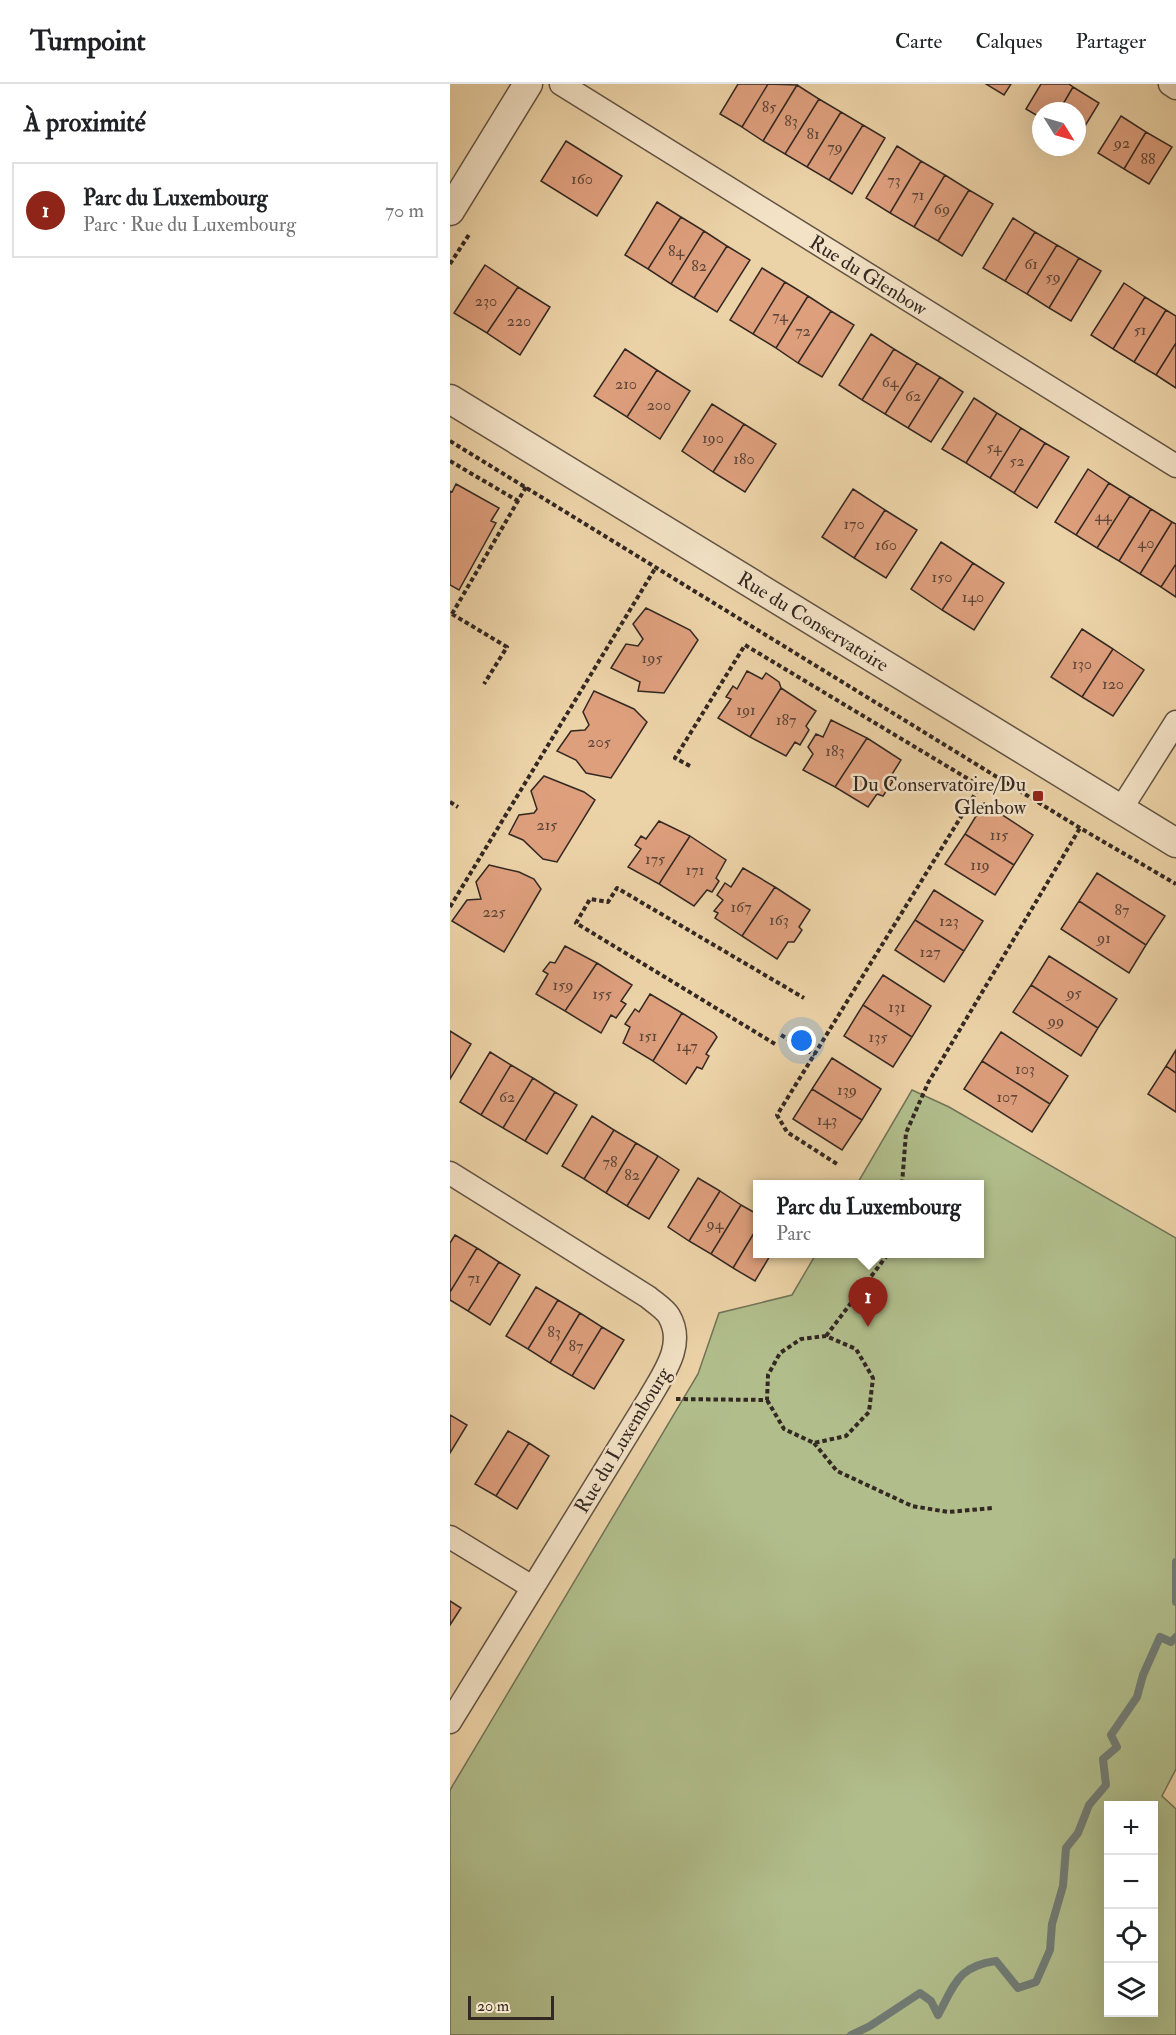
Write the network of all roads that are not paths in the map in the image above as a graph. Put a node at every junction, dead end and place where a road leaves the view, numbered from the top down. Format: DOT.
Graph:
graph roads {
  1 [pos="528,84"];
  2 [pos="561,84"];
  3 [pos="1170,84"];
  4 [pos="1176,88"];
  5 [pos="450,211"];
  6 [pos="450,399"];
  7 [pos="1176,466"];
  8 [pos="1176,722"];
  9 [pos="1121,809"];
  10 [pos="1176,843"];
  11 [pos="450,1173"];
  12 [pos="450,1537"];
  13 [pos="532,1587"];
  14 [pos="450,1722"];
  1 -- 5 [label="street"];
  2 -- 7 [label="street, Rue du Glenbow"];
  3 -- 4 [label="street"];
  6 -- 9 [label="street, Rue du Conservatoire"];
  8 -- 9 [label="street"];
  9 -- 10 [label="street, Rue du Conservatoire"];
  11 -- 13 [label="street, Rue du Luxembourg"];
  12 -- 13 [label="street"];
  13 -- 14 [label="street, Rue du Luxembourg"];
}
